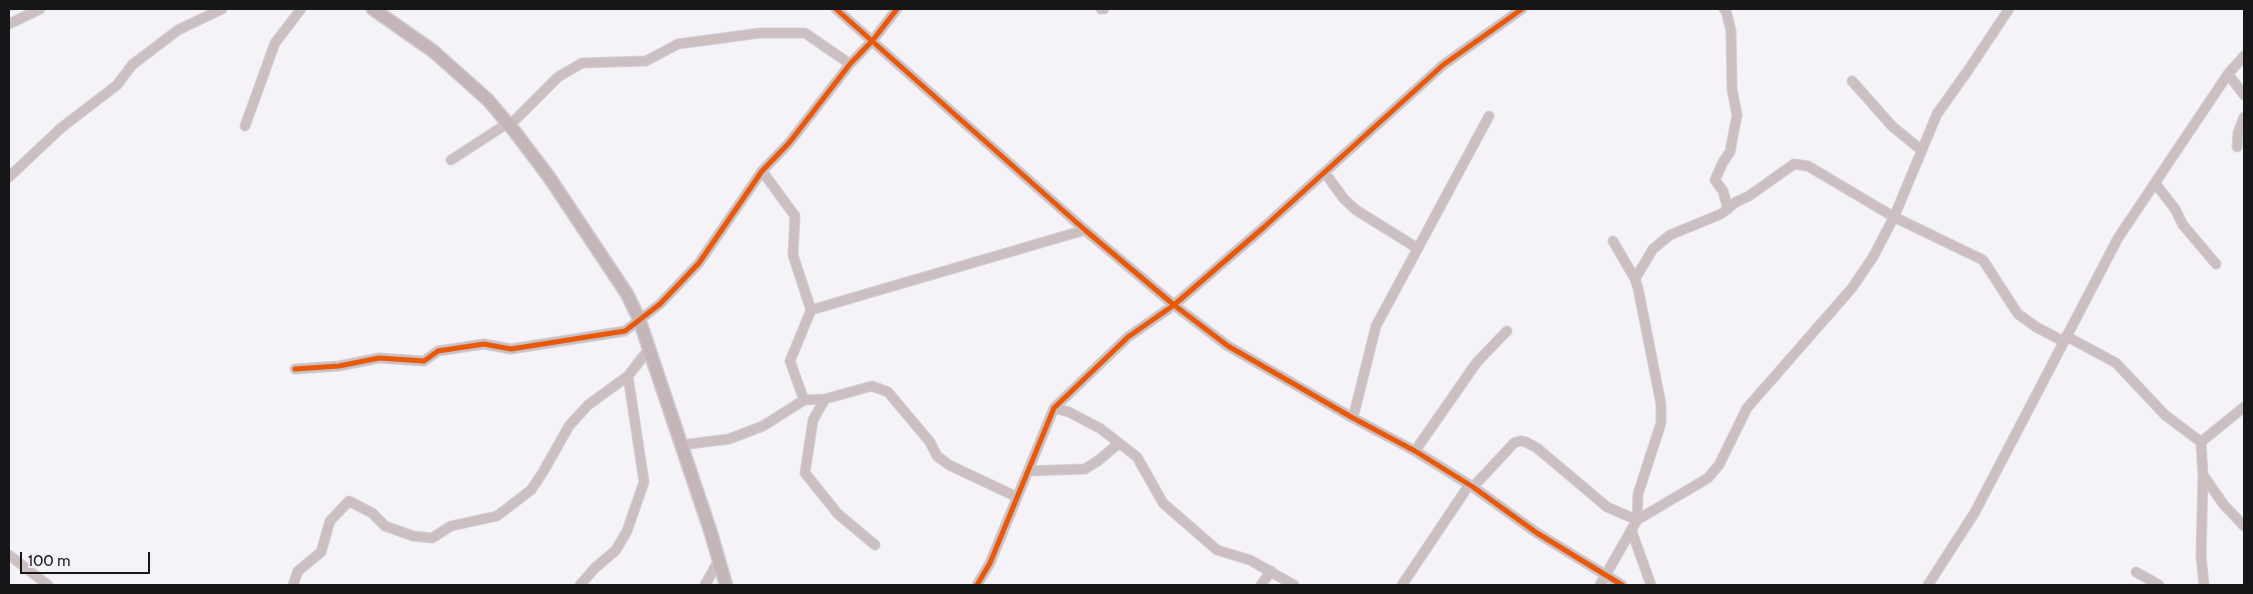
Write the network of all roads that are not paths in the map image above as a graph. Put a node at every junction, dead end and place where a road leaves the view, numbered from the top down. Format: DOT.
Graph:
graph roads {
  1 [pos="40,9"];
  2 [pos="222,9"];
  3 [pos="301,9"];
  4 [pos="373,9"];
  5 [pos="836,9"];
  6 [pos="896,9"];
  7 [pos="1522,9"];
  8 [pos="1724,9"];
  9 [pos="2009,9"];
  10 [pos="9,24"];
  11 [pos="873,40"];
  12 [pos="2244,56"];
  13 [pos="850,64"];
  14 [pos="2228,74"];
  15 [pos="1852,81"];
  16 [pos="2244,95"];
  17 [pos="1489,116"];
  18 [pos="2244,117"];
  19 [pos="510,125"];
  20 [pos="244,126"];
  21 [pos="2237,147"];
  22 [pos="1921,150"];
  23 [pos="451,160"];
  24 [pos="762,171"];
  25 [pos="1325,173"];
  26 [pos="9,177"];
  27 [pos="2155,183"];
  28 [pos="1728,208"];
  29 [pos="1894,217"];
  30 [pos="1085,230"];
  31 [pos="1613,241"];
  32 [pos="1417,248"];
  33 [pos="2216,264"];
  34 [pos="1635,279"];
  35 [pos="1174,304"];
  36 [pos="811,310"];
  37 [pos="639,318"];
  38 [pos="1507,331"];
  39 [pos="2065,339"];
  40 [pos="649,349"];
  41 [pos="295,369"];
  42 [pos="628,376"];
  43 [pos="825,399"];
  44 [pos="804,400"];
  45 [pos="2244,407"];
  46 [pos="1054,408"];
  47 [pos="1353,418"];
  48 [pos="2201,442"];
  49 [pos="1119,443"];
  50 [pos="681,445"];
  51 [pos="1415,451"];
  52 [pos="1028,471"];
  53 [pos="2202,475"];
  54 [pos="1471,486"];
  55 [pos="1017,497"];
  56 [pos="1638,520"];
  57 [pos="2244,526"];
  58 [pos="1632,532"];
  59 [pos="875,546"];
  60 [pos="9,555"];
  61 [pos="718,560"];
  62 [pos="1271,571"];
  63 [pos="2136,572"];
  64 [pos="1606,575"];
  65 [pos="48,585"];
  66 [pos="293,585"];
  67 [pos="580,585"];
  68 [pos="705,585"];
  69 [pos="726,585"];
  70 [pos="977,585"];
  71 [pos="1261,585"];
  72 [pos="1294,585"];
  73 [pos="1402,585"];
  74 [pos="1600,585"];
  75 [pos="1622,585"];
  76 [pos="1651,585"];
  77 [pos="1928,585"];
  78 [pos="2159,585"];
  79 [pos="2204,585"];
  1 -- 10 [label="street"];
  2 -- 26 [label="street"];
  3 -- 20 [label="street"];
  4 -- 19 [label="street"];
  5 -- 11 [label="street"];
  6 -- 11 [label="street"];
  7 -- 25 [label="street"];
  8 -- 28 [label="street"];
  9 -- 22 [label="street"];
  11 -- 13 [label="street"];
  11 -- 30 [label="street"];
  12 -- 14 [label="street"];
  13 -- 19 [label="street"];
  13 -- 24 [label="street"];
  14 -- 16 [label="street"];
  14 -- 27 [label="street"];
  15 -- 22 [label="street"];
  17 -- 32 [label="street"];
  18 -- 21 [label="street"];
  19 -- 23 [label="street"];
  19 -- 37 [label="street"];
  22 -- 29 [label="street"];
  24 -- 36 [label="street"];
  24 -- 37 [label="street"];
  25 -- 32 [label="street"];
  25 -- 35 [label="street"];
  27 -- 33 [label="street"];
  27 -- 39 [label="street"];
  28 -- 29 [label="street"];
  28 -- 34 [label="street"];
  29 -- 39 [label="street"];
  29 -- 56 [label="street"];
  30 -- 35 [label="street"];
  30 -- 36 [label="street"];
  31 -- 34 [label="street"];
  32 -- 47 [label="street"];
  34 -- 56 [label="street"];
  35 -- 46 [label="street"];
  35 -- 47 [label="street"];
  36 -- 44 [label="street"];
  37 -- 40 [label="street"];
  37 -- 41 [label="street"];
  38 -- 51 [label="street"];
  39 -- 48 [label="street"];
  39 -- 77 [label="street"];
  40 -- 42 [label="street"];
  40 -- 50 [label="street"];
  42 -- 66 [label="street"];
  42 -- 67 [label="street"];
  43 -- 44 [label="street"];
  43 -- 55 [label="street"];
  43 -- 59 [label="street"];
  44 -- 50 [label="street"];
  45 -- 48 [label="street"];
  46 -- 49 [label="street"];
  46 -- 52 [label="street"];
  47 -- 51 [label="street"];
  48 -- 53 [label="street"];
  49 -- 52 [label="street"];
  49 -- 62 [label="street"];
  50 -- 61 [label="street"];
  51 -- 54 [label="street"];
  52 -- 55 [label="street"];
  53 -- 57 [label="street"];
  53 -- 79 [label="street"];
  54 -- 56 [label="street"];
  54 -- 64 [label="street"];
  54 -- 73 [label="street"];
  55 -- 70 [label="street"];
  56 -- 58 [label="street"];
  58 -- 64 [label="street"];
  58 -- 76 [label="street"];
  60 -- 65 [label="street"];
  61 -- 68 [label="street"];
  61 -- 69 [label="street"];
  62 -- 71 [label="street"];
  62 -- 72 [label="street"];
  63 -- 78 [label="street"];
  64 -- 74 [label="street"];
  64 -- 75 [label="street"];
}
